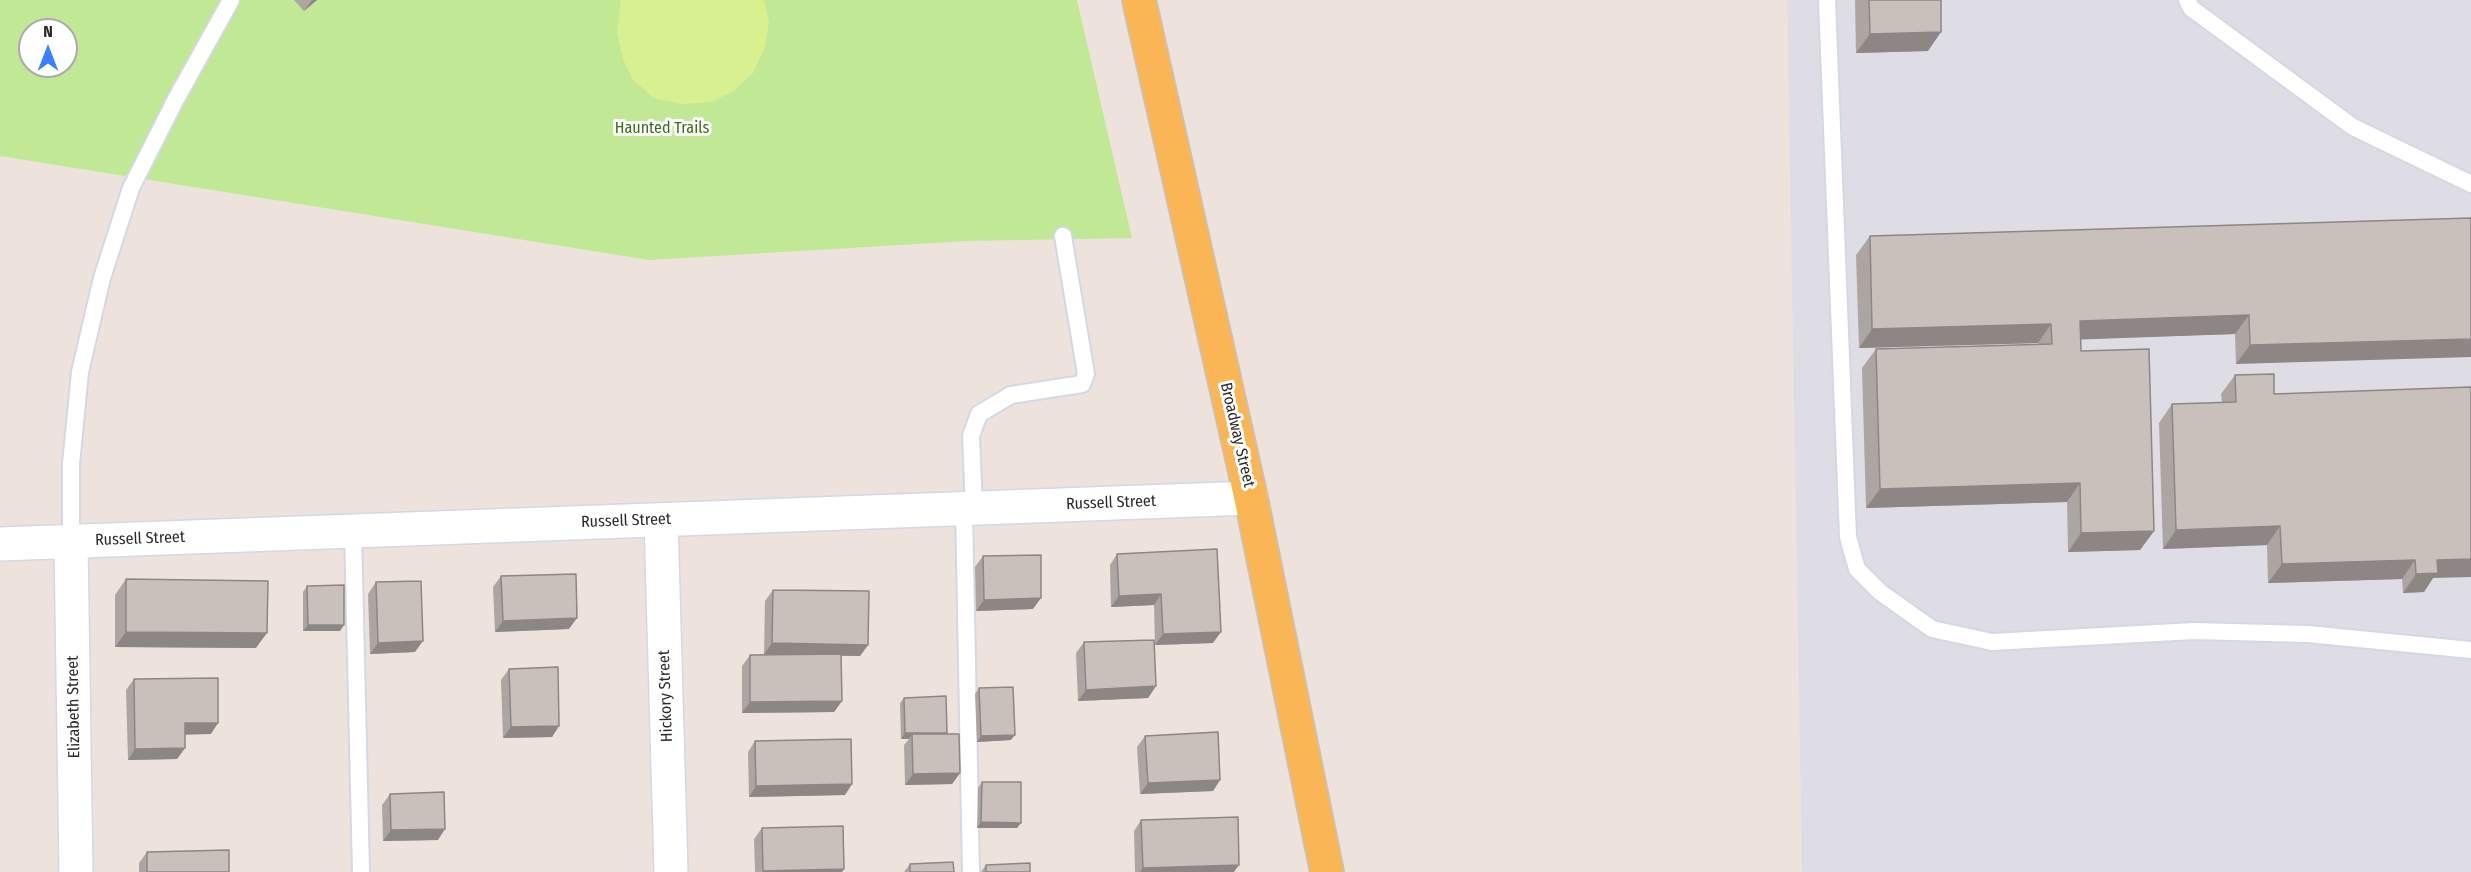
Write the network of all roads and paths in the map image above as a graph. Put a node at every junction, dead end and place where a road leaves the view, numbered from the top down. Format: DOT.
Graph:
graph roads {
  1 [pos="231,0"];
  2 [pos="1139,0"];
  3 [pos="1827,0"];
  4 [pos="2187,0"];
  5 [pos="2471,184"];
  6 [pos="1063,236"];
  7 [pos="1251,498"];
  8 [pos="969,508"];
  9 [pos="660,519"];
  10 [pos="353,530"];
  11 [pos="71,541"];
  12 [pos="0,544"];
  13 [pos="2471,650"];
  14 [pos="76,872"];
  15 [pos="362,872"];
  16 [pos="671,872"];
  17 [pos="970,872"];
  18 [pos="1327,872"];
  1 -- 11 [label="lane"];
  2 -- 7 [label="main road, Broadway Street"];
  3 -- 13 [label="lane"];
  4 -- 5 [label="lane"];
  6 -- 8 [label="lane"];
  7 -- 8 [label="street, Russell Street"];
  7 -- 18 [label="main road, Broadway Street"];
  8 -- 9 [label="street, Russell Street"];
  8 -- 17 [label="lane"];
  9 -- 10 [label="street, Russell Street"];
  9 -- 16 [label="street, Hickory Street"];
  10 -- 11 [label="street, Russell Street"];
  10 -- 15 [label="lane"];
  11 -- 12 [label="street, Russell Street"];
  11 -- 14 [label="street, Elizabeth Street"];
}
